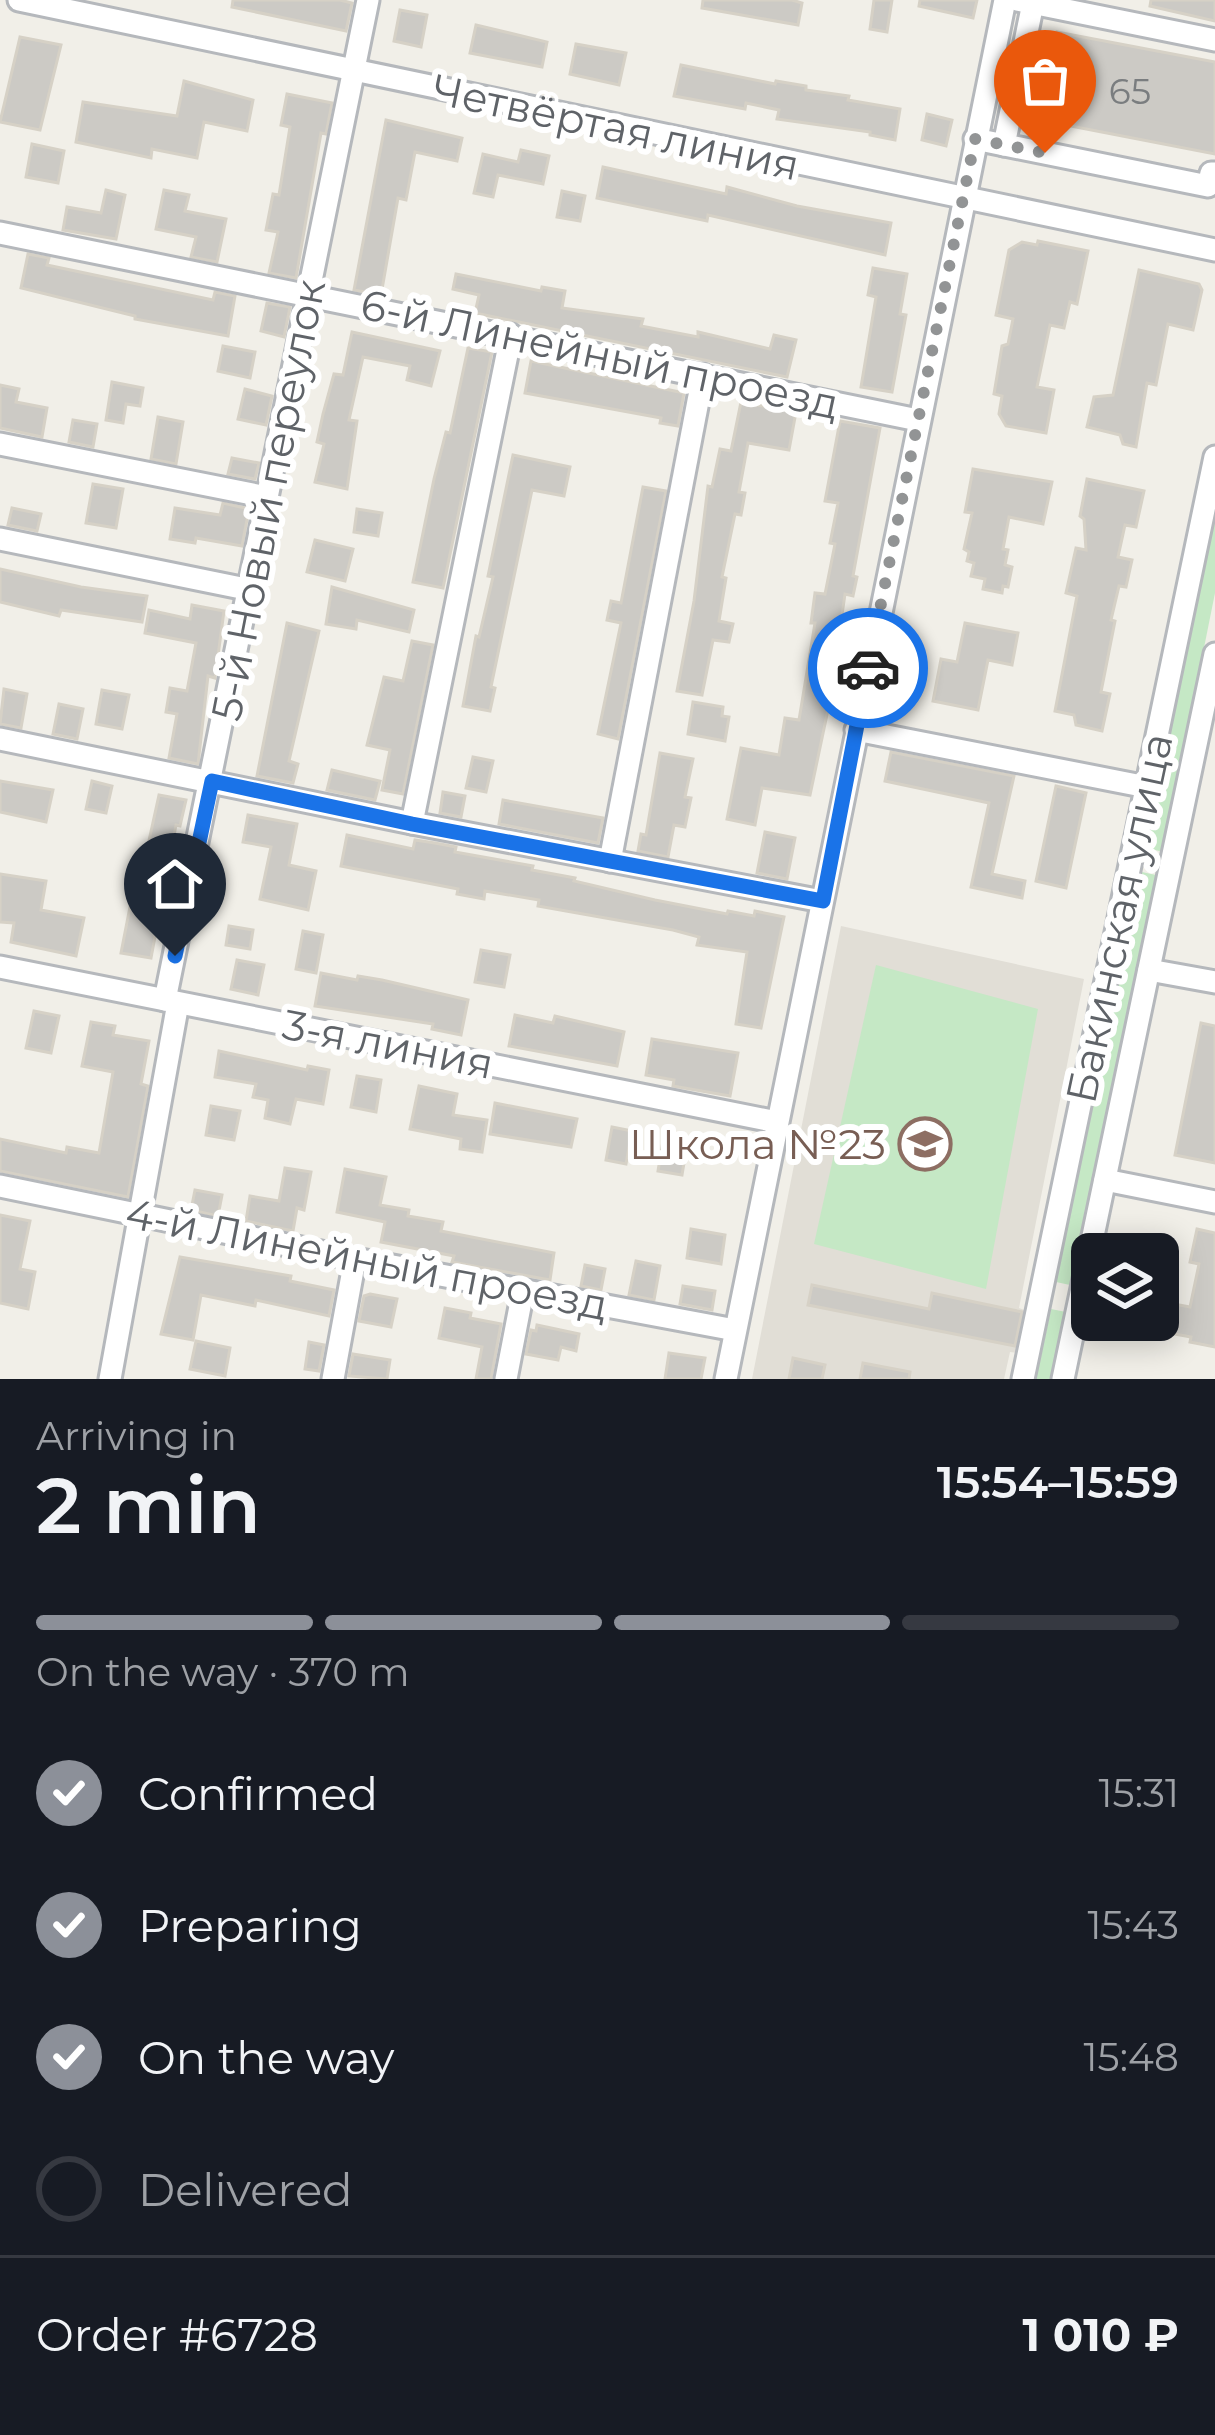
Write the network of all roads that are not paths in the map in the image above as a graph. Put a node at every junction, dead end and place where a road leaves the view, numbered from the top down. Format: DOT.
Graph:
graph roads {
  1 [pos="19,0"];
  2 [pos="368,0"];
  3 [pos="1005,0"];
  4 [pos="1025,2"];
  5 [pos="1215,40"];
  6 [pos="353,73"];
  7 [pos="975,139"];
  8 [pos="1004,145"];
  9 [pos="1215,173"];
  10 [pos="962,198"];
  11 [pos="0,233"];
  12 [pos="1215,250"];
  13 [pos="309,293"];
  14 [pos="511,335"];
  15 [pos="703,375"];
  16 [pos="918,420"];
  17 [pos="0,444"];
  18 [pos="1215,457"];
  19 [pos="267,497"];
  20 [pos="0,539"];
  21 [pos="251,590"];
  22 [pos="1215,654"];
  23 [pos="856,730"];
  24 [pos="0,739"];
  25 [pos="1192,766"];
  26 [pos="1215,770"];
  27 [pos="212,781"];
  28 [pos="1147,787"];
  29 [pos="412,824"];
  30 [pos="1133,855"];
  31 [pos="610,861"];
  32 [pos="1172,863"];
  33 [pos="823,901"];
  34 [pos="0,967"];
  35 [pos="1149,970"];
  36 [pos="1215,982"];
  37 [pos="172,1001"];
  38 [pos="777,1122"];
  39 [pos="1105,1180"];
  40 [pos="0,1186"];
  41 [pos="1215,1202"];
  42 [pos="142,1216"];
  43 [pos="1094,1233"];
  44 [pos="356,1259"];
  45 [pos="1041,1289"];
  46 [pos="524,1291"];
  47 [pos="1071,1295"];
  48 [pos="735,1330"];
  49 [pos="1071,1340"];
  50 [pos="110,1379"];
  51 [pos="333,1379"];
  52 [pos="506,1379"];
  53 [pos="725,1379"];
  54 [pos="1023,1379"];
  55 [pos="1063,1379"];
  1 -- 6 [label="street, Четвёртая линия"];
  2 -- 6 [label="street, 5-й Новый переулок"];
  3 -- 7 [label="street"];
  4 -- 5 [label="street"];
  4 -- 8 [label="street"];
  6 -- 10 [label="street, Четвёртая линия"];
  6 -- 13 [label="street, 5-й Новый переулок"];
  7 -- 8 [label="street"];
  7 -- 10 [label="street"];
  8 -- 9 [label="street"];
  10 -- 12 [label="street, Четвёртая линия"];
  10 -- 16 [label="street"];
  11 -- 13 [label="street, 6-й Линейный проезд"];
  13 -- 14 [label="street, 6-й Линейный проезд"];
  13 -- 19 [label="street, 5-й Новый переулок"];
  14 -- 15 [label="street, 6-й Линейный проезд"];
  14 -- 29 [label="street"];
  15 -- 16 [label="street, 6-й Линейный проезд"];
  15 -- 31 [label="street"];
  16 -- 23 [label="street"];
  17 -- 19 [label="street"];
  18 -- 28 [label="street, Бакинская улица"];
  19 -- 21 [label="street, 5-й Новый переулок"];
  20 -- 21 [label="street"];
  21 -- 27 [label="street, 5-й Новый переулок"];
  22 -- 25 [label="street, Бакинская улица"];
  23 -- 28 [label="street"];
  23 -- 33 [label="street"];
  24 -- 27 [label="street"];
  25 -- 26 [label="street"];
  25 -- 32 [label="street, Бакинская улица"];
  27 -- 29 [label="street"];
  27 -- 37 [label="street, 5-й Новый переулок"];
  28 -- 30 [label="street, Бакинская улица"];
  29 -- 31 [label="street"];
  30 -- 32 [label="street"];
  30 -- 45 [label="street, Бакинская улица"];
  31 -- 33 [label="street"];
  32 -- 35 [label="street, Бакинская улица"];
  33 -- 38 [label="street"];
  34 -- 37 [label="street, 3-я линия"];
  35 -- 36 [label="street"];
  35 -- 39 [label="street, Бакинская улица"];
  37 -- 38 [label="street, 3-я линия"];
  37 -- 42 [label="street, 5-й Новый переулок"];
  38 -- 48 [label="street"];
  39 -- 41 [label="street"];
  39 -- 43 [label="street, Бакинская улица"];
  40 -- 42 [label="street, 4-й Линейный проезд"];
  42 -- 44 [label="street, 4-й Линейный проезд"];
  42 -- 50 [label="street, 5-й Новый переулок"];
  44 -- 46 [label="street, 4-й Линейный проезд"];
  44 -- 51 [label="street"];
  45 -- 47 [label="street"];
  45 -- 54 [label="street, Бакинская улица"];
  46 -- 48 [label="street, 4-й Линейный проезд"];
  46 -- 52 [label="street"];
  48 -- 53 [label="street"];
  49 -- 55 [label="street, Бакинская улица"];
}
